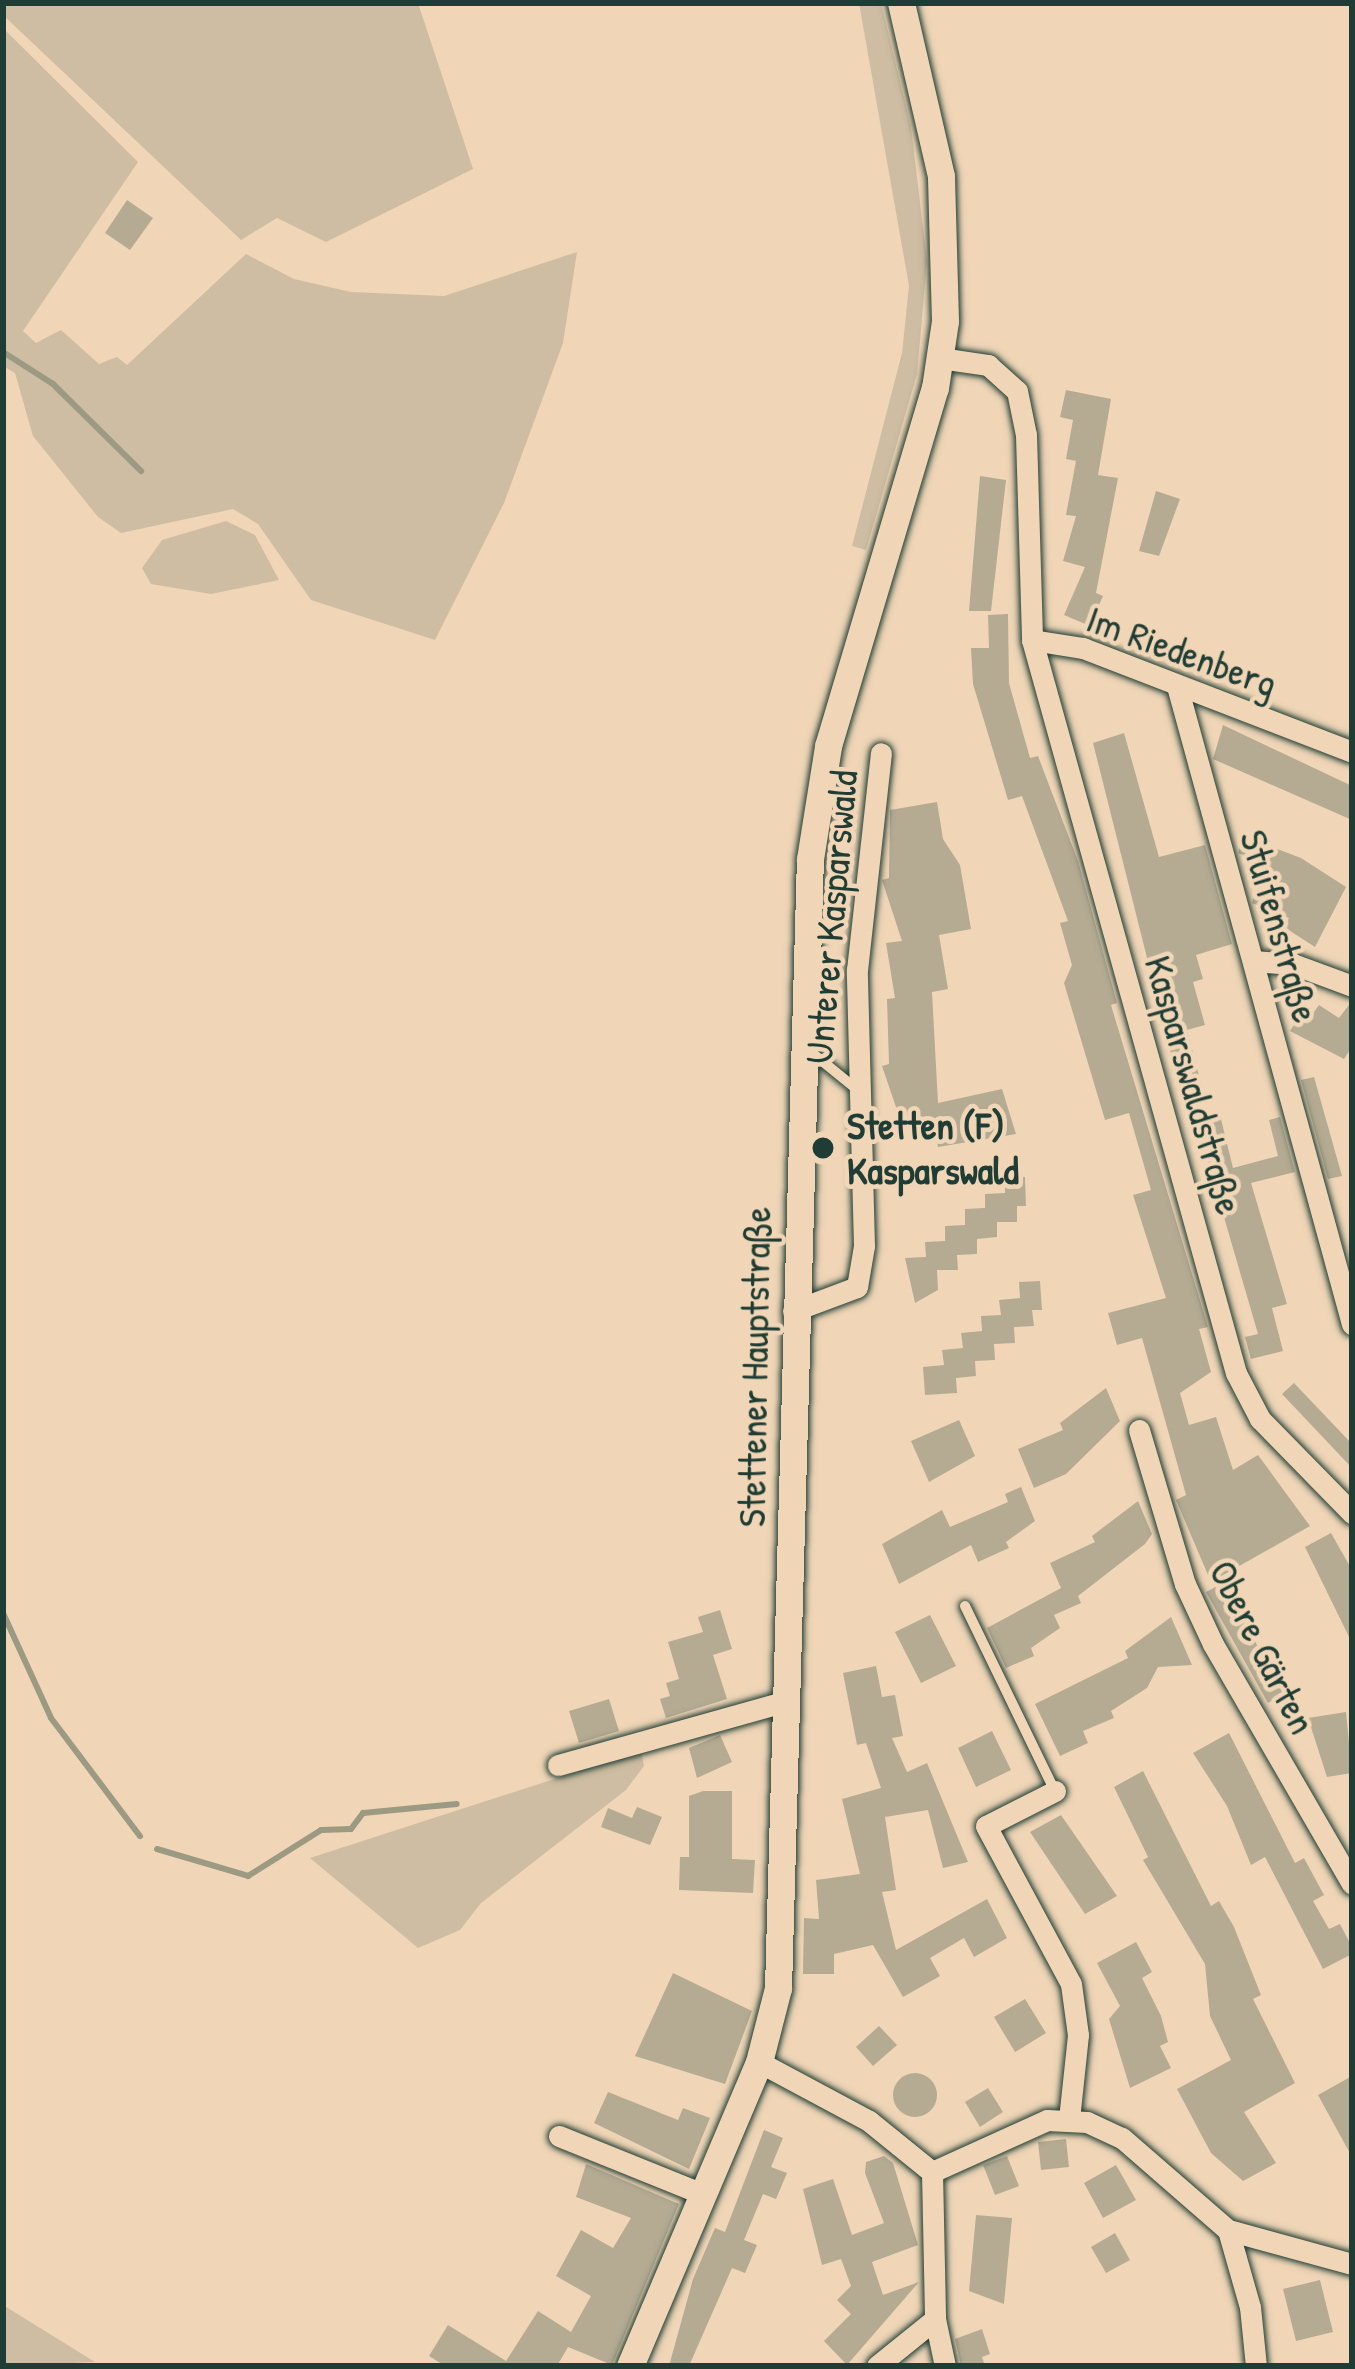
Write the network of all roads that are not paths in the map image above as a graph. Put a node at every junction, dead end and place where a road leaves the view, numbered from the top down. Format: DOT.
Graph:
graph roads {
  1 [pos="901,3"];
  2 [pos="940,358"];
  3 [pos="1032,640"];
  4 [pos="1177,686"];
  5 [pos="1352,752"];
  6 [pos="880,753"];
  7 [pos="1253,961"];
  8 [pos="1352,986"];
  9 [pos="801,1036"];
  10 [pos="854,1088"];
  11 [pos="793,1311"];
  12 [pos="1352,1324"];
  13 [pos="1139,1430"];
  14 [pos="1352,1514"];
  15 [pos="965,1606"];
  16 [pos="784,1702"];
  17 [pos="558,1765"];
  18 [pos="1055,1791"];
  19 [pos="1352,1884"];
  20 [pos="759,2062"];
  21 [pos="1069,2119"];
  22 [pos="560,2136"];
  23 [pos="932,2172"];
  24 [pos="705,2195"];
  25 [pos="1228,2230"];
  26 [pos="1352,2264"];
  27 [pos="935,2320"];
  28 [pos="630,2366"];
  29 [pos="877,2366"];
  30 [pos="945,2366"];
  31 [pos="1256,2366"];
  1 -- 2 [label="street, Stettener Hauptstraße"];
  2 -- 3 [label="street, Im Riedenberg"];
  2 -- 9 [label="street, Stettener Hauptstraße"];
  3 -- 4 [label="street, Im Riedenberg"];
  3 -- 14 [label="street, Kasparswaldstraße"];
  4 -- 5 [label="street, Im Riedenberg"];
  4 -- 7 [label="street, Stuifenstraße"];
  6 -- 10 [label="street, Unterer Kasparswald"];
  7 -- 8 [label="street"];
  7 -- 12 [label="street, Stuifenstraße"];
  9 -- 10 [label="lane, Unterer Kasparswald"];
  9 -- 11 [label="street, Stettener Hauptstraße"];
  10 -- 11 [label="street, Unterer Kasparswald"];
  11 -- 16 [label="street, Stettener Hauptstraße"];
  13 -- 19 [label="street, Obere Gärten"];
  15 -- 18 [label="lane"];
  16 -- 17 [label="street"];
  16 -- 20 [label="street, Stettener Hauptstraße"];
  18 -- 21 [label="street"];
  20 -- 23 [label="street"];
  20 -- 24 [label="street, Stettener Hauptstraße"];
  21 -- 23 [label="street"];
  21 -- 25 [label="street"];
  22 -- 24 [label="street"];
  23 -- 27 [label="street"];
  24 -- 28 [label="street, Stettener Hauptstraße"];
  25 -- 26 [label="street"];
  25 -- 31 [label="street"];
  27 -- 29 [label="street"];
  27 -- 30 [label="street"];
}
